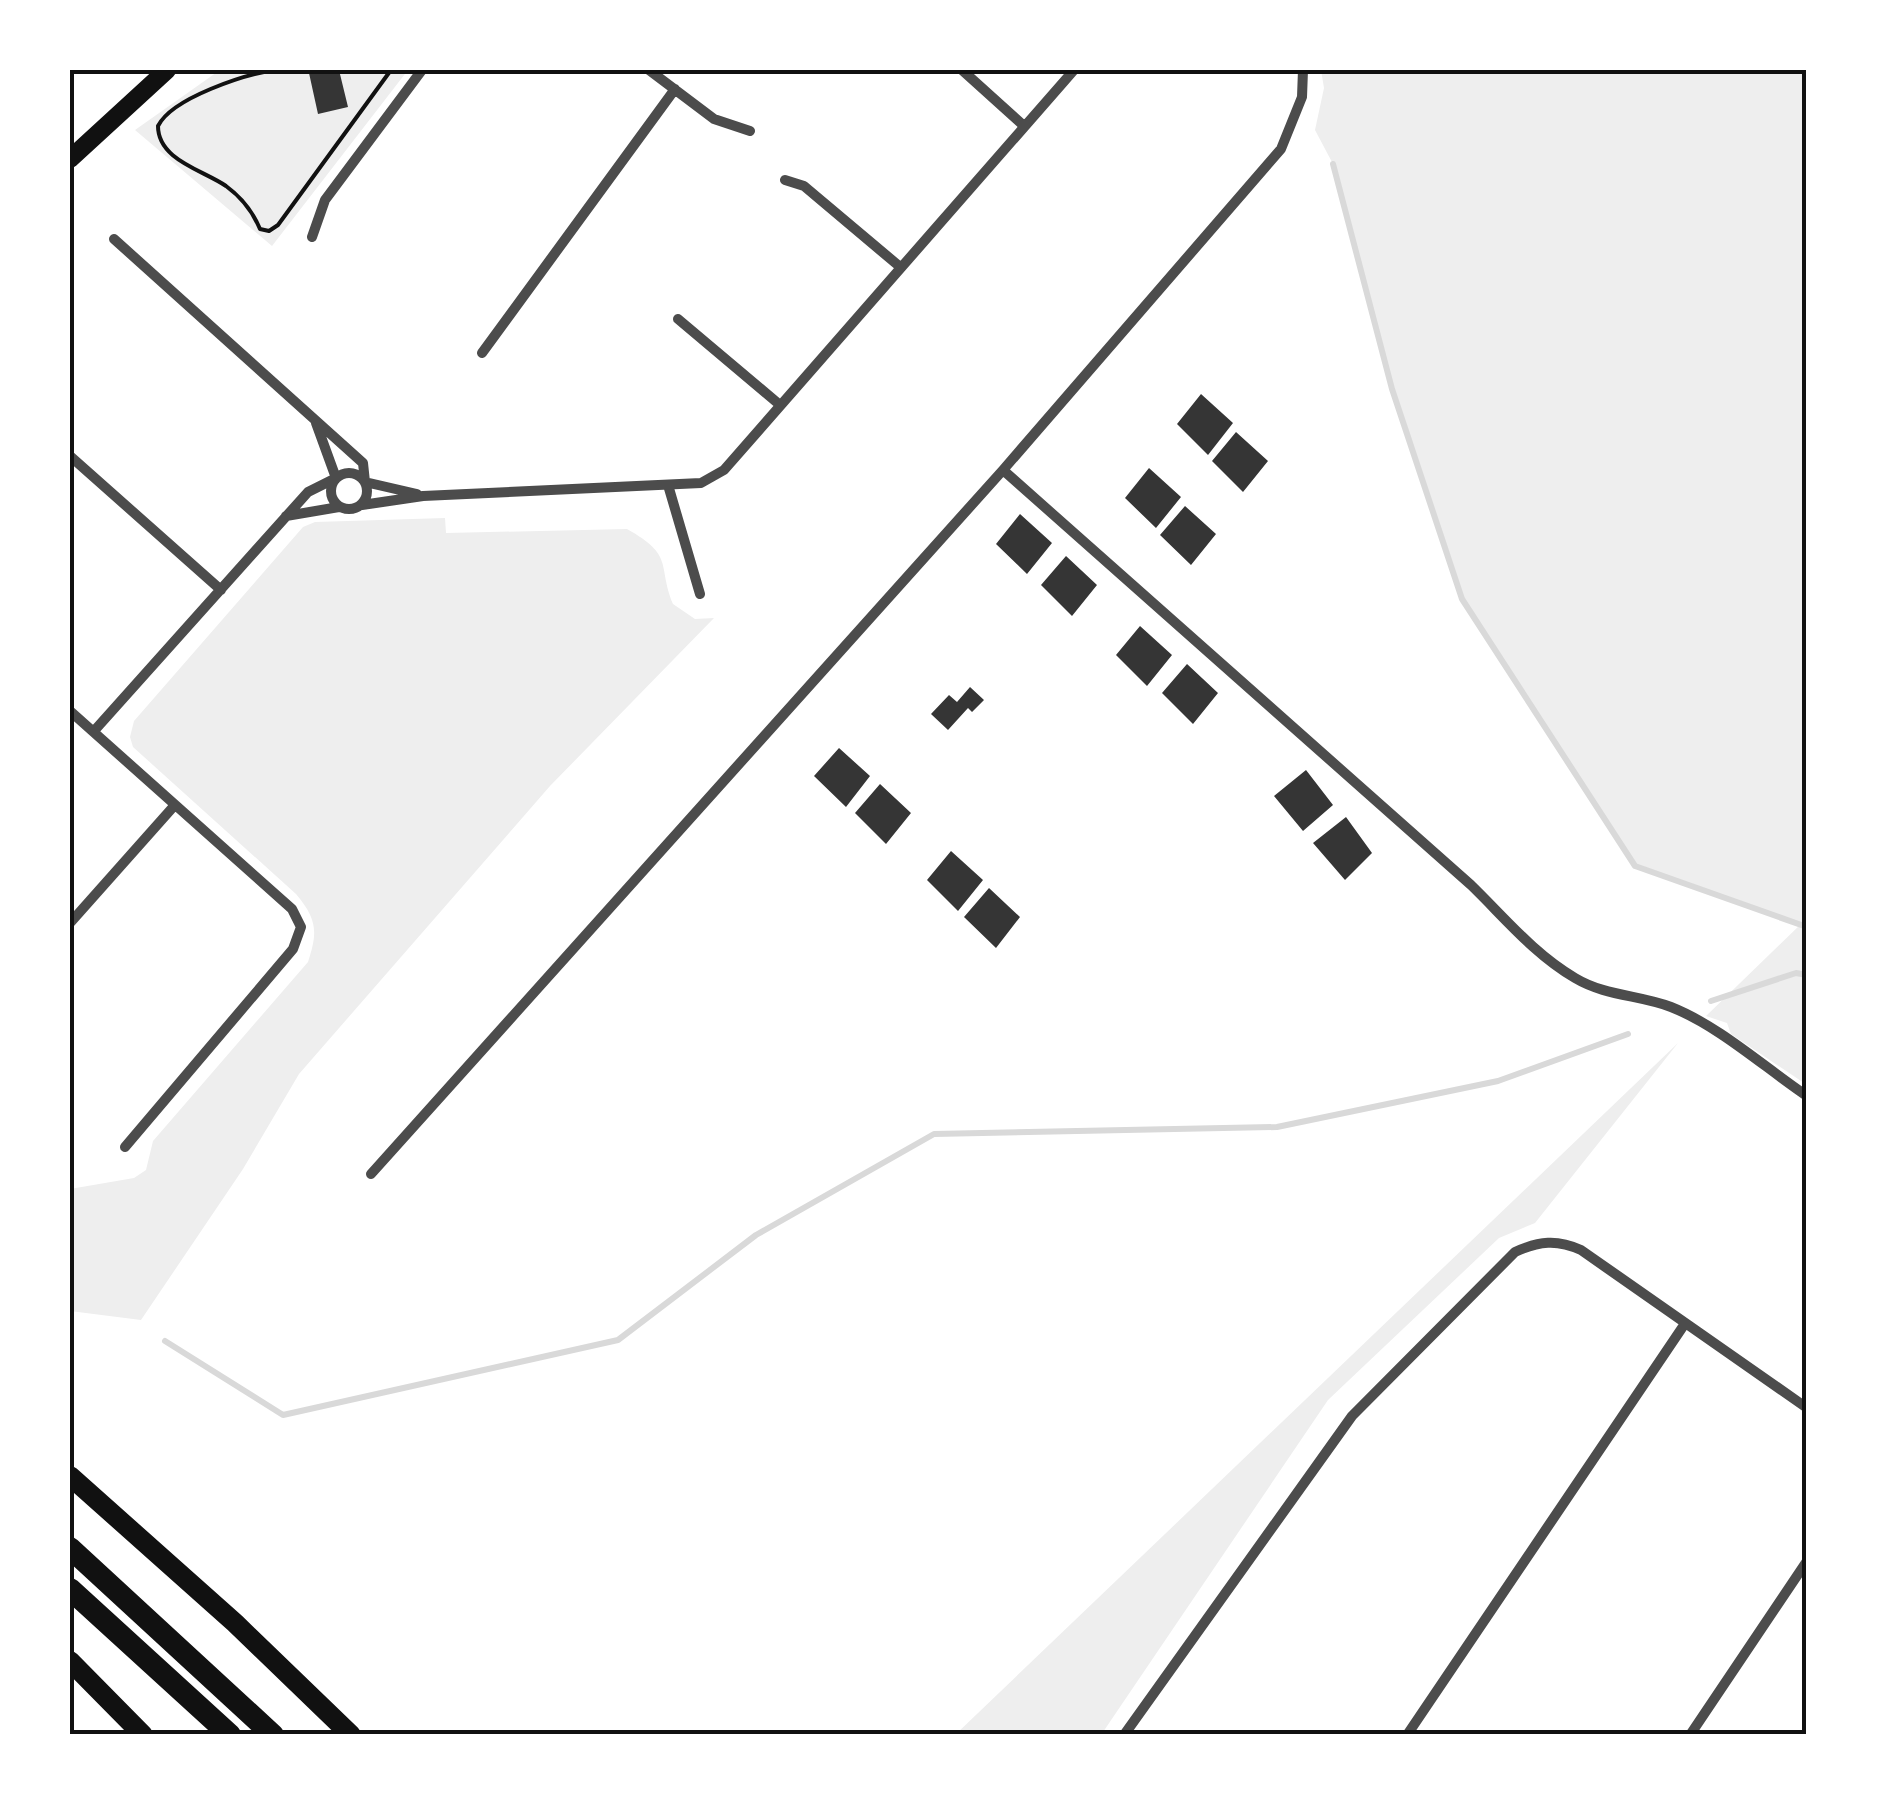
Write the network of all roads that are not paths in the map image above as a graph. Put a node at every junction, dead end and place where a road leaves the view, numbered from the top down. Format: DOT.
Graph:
graph roads {
  1 [pos="167,70"];
  2 [pos="422,70"];
  3 [pos="649,70"];
  4 [pos="962,70"];
  5 [pos="1074,70"];
  6 [pos="1303,70"];
  7 [pos="675,89"];
  8 [pos="1024,126"];
  9 [pos="750,132"];
  10 [pos="70,159"];
  11 [pos="784,180"];
  12 [pos="312,237"];
  13 [pos="114,239"];
  14 [pos="899,266"];
  15 [pos="678,319"];
  16 [pos="482,354"];
  17 [pos="780,404"];
  18 [pos="316,422"];
  19 [pos="70,456"];
  20 [pos="1003,470"];
  21 [pos="336,478"];
  22 [pos="365,482"];
  23 [pos="668,485"];
  24 [pos="423,496"];
  25 [pos="362,505"];
  26 [pos="339,507"];
  27 [pos="285,516"];
  28 [pos="221,590"];
  29 [pos="700,594"];
  30 [pos="70,710"];
  31 [pos="94,732"];
  32 [pos="174,806"];
  33 [pos="70,923"];
  34 [pos="1807,1096"];
  35 [pos="125,1147"];
  36 [pos="371,1174"];
  37 [pos="1684,1325"];
  38 [pos="1807,1408"];
  39 [pos="70,1476"];
  40 [pos="70,1548"];
  41 [pos="1807,1560"];
  42 [pos="70,1589"];
  43 [pos="70,1660"];
  44 [pos="162,1672"];
  45 [pos="143,1735"];
  46 [pos="216,1735"];
  47 [pos="230,1735"];
  48 [pos="273,1735"];
  49 [pos="351,1735"];
  50 [pos="1124,1735"];
  51 [pos="1407,1735"];
  52 [pos="1690,1735"];
  1 -- 10 [label="main road"];
  2 -- 12 [label="street"];
  3 -- 7 [label="street"];
  4 -- 8 [label="street"];
  5 -- 8 [label="street"];
  6 -- 20 [label="street"];
  7 -- 9 [label="street"];
  7 -- 16 [label="street"];
  8 -- 14 [label="street"];
  11 -- 14 [label="street"];
  13 -- 18 [label="street"];
  14 -- 17 [label="street"];
  15 -- 17 [label="street"];
  17 -- 23 [label="street"];
  18 -- 21 [label="street"];
  18 -- 22 [label="street"];
  19 -- 28 [label="street"];
  20 -- 34 [label="street"];
  20 -- 36 [label="street"];
  21 -- 22 [label="street"];
  21 -- 26 [label="street"];
  21 -- 27 [label="street"];
  22 -- 24 [label="street"];
  22 -- 25 [label="street"];
  23 -- 24 [label="street"];
  23 -- 29 [label="street"];
  24 -- 25 [label="street"];
  25 -- 26 [label="street"];
  26 -- 27 [label="street"];
  27 -- 28 [label="street"];
  28 -- 31 [label="street"];
  30 -- 31 [label="street"];
  31 -- 32 [label="street"];
  32 -- 33 [label="street"];
  32 -- 35 [label="street"];
  37 -- 38 [label="street"];
  37 -- 50 [label="street"];
  37 -- 51 [label="street"];
  39 -- 49 [label="highway"];
  40 -- 48 [label="highway"];
  41 -- 52 [label="street"];
  42 -- 44 [label="highway"];
  43 -- 45 [label="highway"];
  44 -- 46 [label="highway"];
  44 -- 47 [label="highway"];
}
